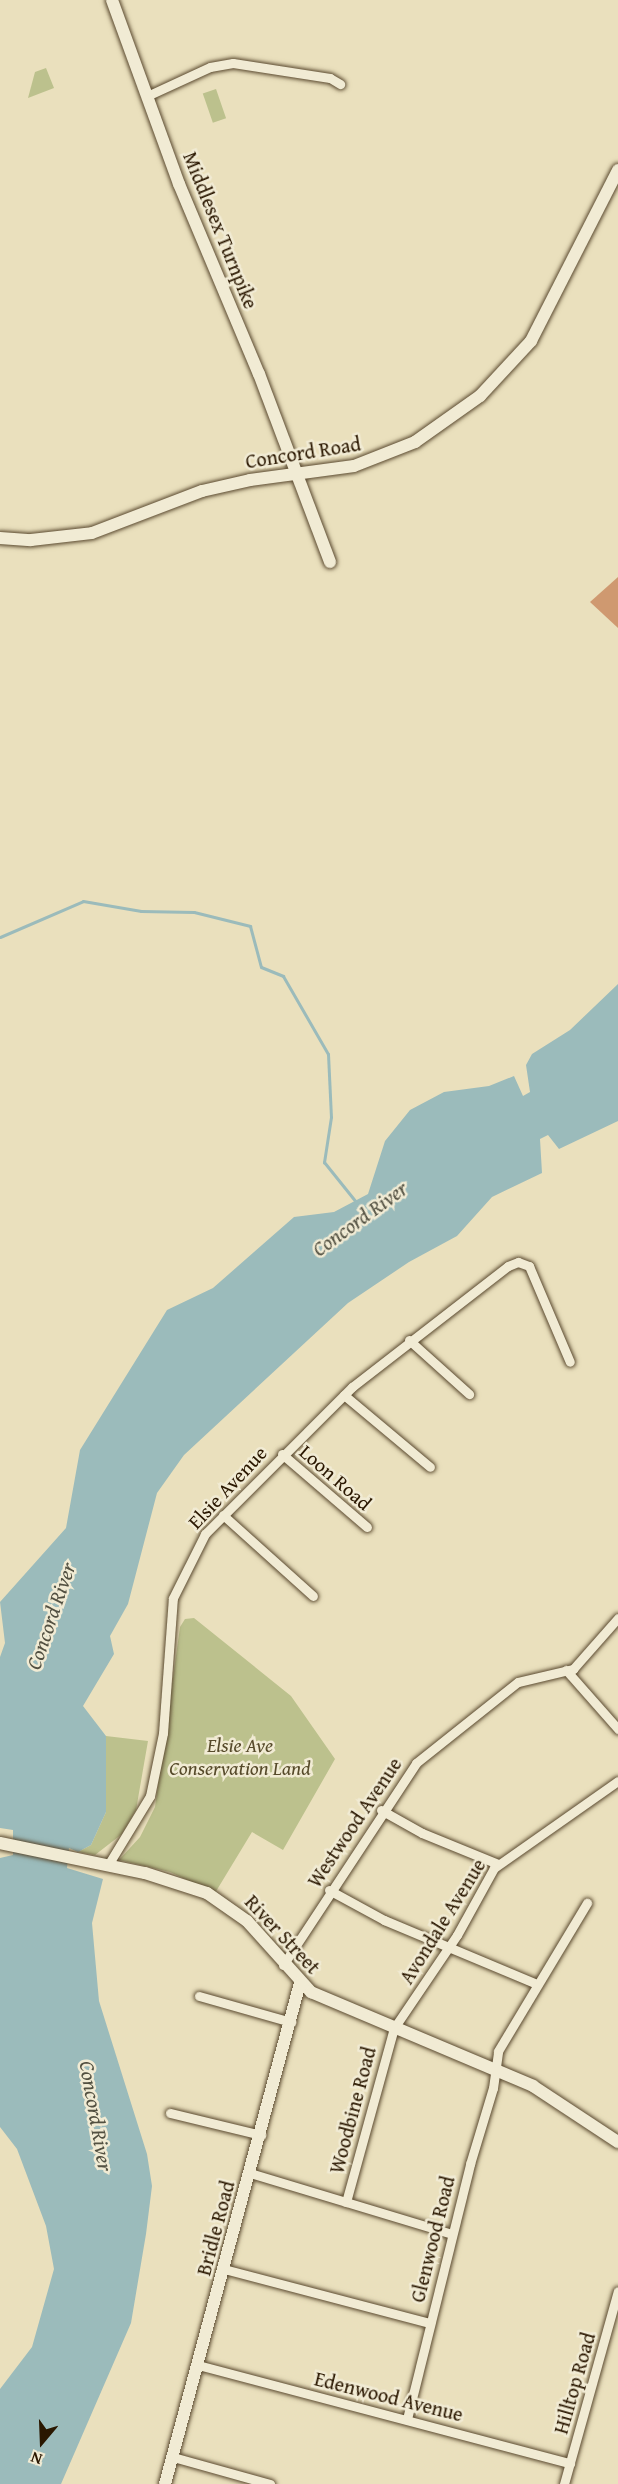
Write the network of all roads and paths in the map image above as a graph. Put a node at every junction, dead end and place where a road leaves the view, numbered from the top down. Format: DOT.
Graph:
graph roads {
  1 [pos="112,0"];
  2 [pos="340,84"];
  3 [pos="147,96"];
  4 [pos="618,170"];
  5 [pos="298,474"];
  6 [pos="0,538"];
  7 [pos="330,562"];
  8 [pos="409,1340"];
  9 [pos="570,1362"];
  10 [pos="469,1394"];
  11 [pos="344,1395"];
  12 [pos="282,1454"];
  13 [pos="430,1467"];
  14 [pos="223,1515"];
  15 [pos="367,1527"];
  16 [pos="313,1596"];
  17 [pos="618,1618"];
  18 [pos="566,1671"];
  19 [pos="618,1729"];
  20 [pos="618,1781"];
  21 [pos="381,1810"];
  22 [pos="4,1844"];
  23 [pos="498,1864"];
  24 [pos="108,1865"];
  25 [pos="329,1890"];
  26 [pos="587,1903"];
  27 [pos="449,1946"];
  28 [pos="283,1965"];
  29 [pos="300,1983"];
  30 [pos="537,1984"];
  31 [pos="199,1996"];
  32 [pos="291,2022"];
  33 [pos="394,2028"];
  34 [pos="494,2068"];
  35 [pos="171,2113"];
  36 [pos="261,2135"];
  37 [pos="618,2142"];
  38 [pos="250,2173"];
  39 [pos="346,2202"];
  40 [pos="452,2234"];
  41 [pos="224,2269"];
  42 [pos="618,2291"];
  43 [pos="430,2323"];
  44 [pos="198,2365"];
  45 [pos="407,2419"];
  46 [pos="173,2457"];
  47 [pos="570,2463"];
  48 [pos="165,2484"];
  49 [pos="270,2484"];
  50 [pos="564,2484"];
  1 -- 3 [label="main road, Middlesex Turnpike"];
  2 -- 3 [label="street"];
  3 -- 5 [label="main road, Middlesex Turnpike"];
  4 -- 5 [label="main road, Concord Road"];
  5 -- 6 [label="main road, Concord Road"];
  5 -- 7 [label="main road, Middlesex Turnpike"];
  8 -- 9 [label="street, Elsie Avenue"];
  8 -- 10 [label="street"];
  8 -- 11 [label="street, Elsie Avenue"];
  11 -- 12 [label="street, Elsie Avenue"];
  11 -- 13 [label="street"];
  12 -- 14 [label="street, Elsie Avenue"];
  12 -- 15 [label="street, Loon Road"];
  14 -- 16 [label="street"];
  14 -- 24 [label="street, Elsie Avenue"];
  17 -- 18 [label="street, Westwood Avenue"];
  18 -- 19 [label="street"];
  18 -- 21 [label="street, Westwood Avenue"];
  20 -- 23 [label="street, Avondale Avenue"];
  21 -- 23 [label="street"];
  21 -- 25 [label="street, Westwood Avenue"];
  22 -- 24 [label="main road, River Street"];
  23 -- 27 [label="street, Avondale Avenue"];
  24 -- 28 [label="main road, River Street"];
  25 -- 27 [label="street"];
  25 -- 28 [label="street, Westwood Avenue"];
  26 -- 30 [label="street, Glenwood Road"];
  27 -- 30 [label="street"];
  27 -- 33 [label="street, Avondale Avenue"];
  28 -- 29 [label="main road, River Street"];
  29 -- 32 [label="main road, Bridle Road"];
  29 -- 33 [label="main road, River Street"];
  30 -- 34 [label="street, Glenwood Road"];
  31 -- 32 [label="street"];
  32 -- 36 [label="main road, Bridle Road"];
  33 -- 34 [label="main road, River Street"];
  33 -- 39 [label="street, Woodbine Road"];
  34 -- 37 [label="main road, River Street"];
  34 -- 40 [label="street, Glenwood Road"];
  35 -- 36 [label="street"];
  36 -- 38 [label="main road, Bridle Road"];
  38 -- 39 [label="street"];
  38 -- 41 [label="main road, Bridle Road"];
  39 -- 40 [label="street"];
  40 -- 43 [label="street, Glenwood Road"];
  41 -- 43 [label="street"];
  41 -- 44 [label="main road, Bridle Road"];
  42 -- 47 [label="street, Hilltop Road"];
  43 -- 45 [label="street, Glenwood Road"];
  44 -- 45 [label="street, Edenwood Avenue"];
  44 -- 46 [label="main road, Bridle Road"];
  45 -- 47 [label="street, Edenwood Avenue"];
  46 -- 48 [label="main road, Bridle Road"];
  46 -- 49 [label="street"];
  47 -- 50 [label="street, Hilltop Road"];
}
